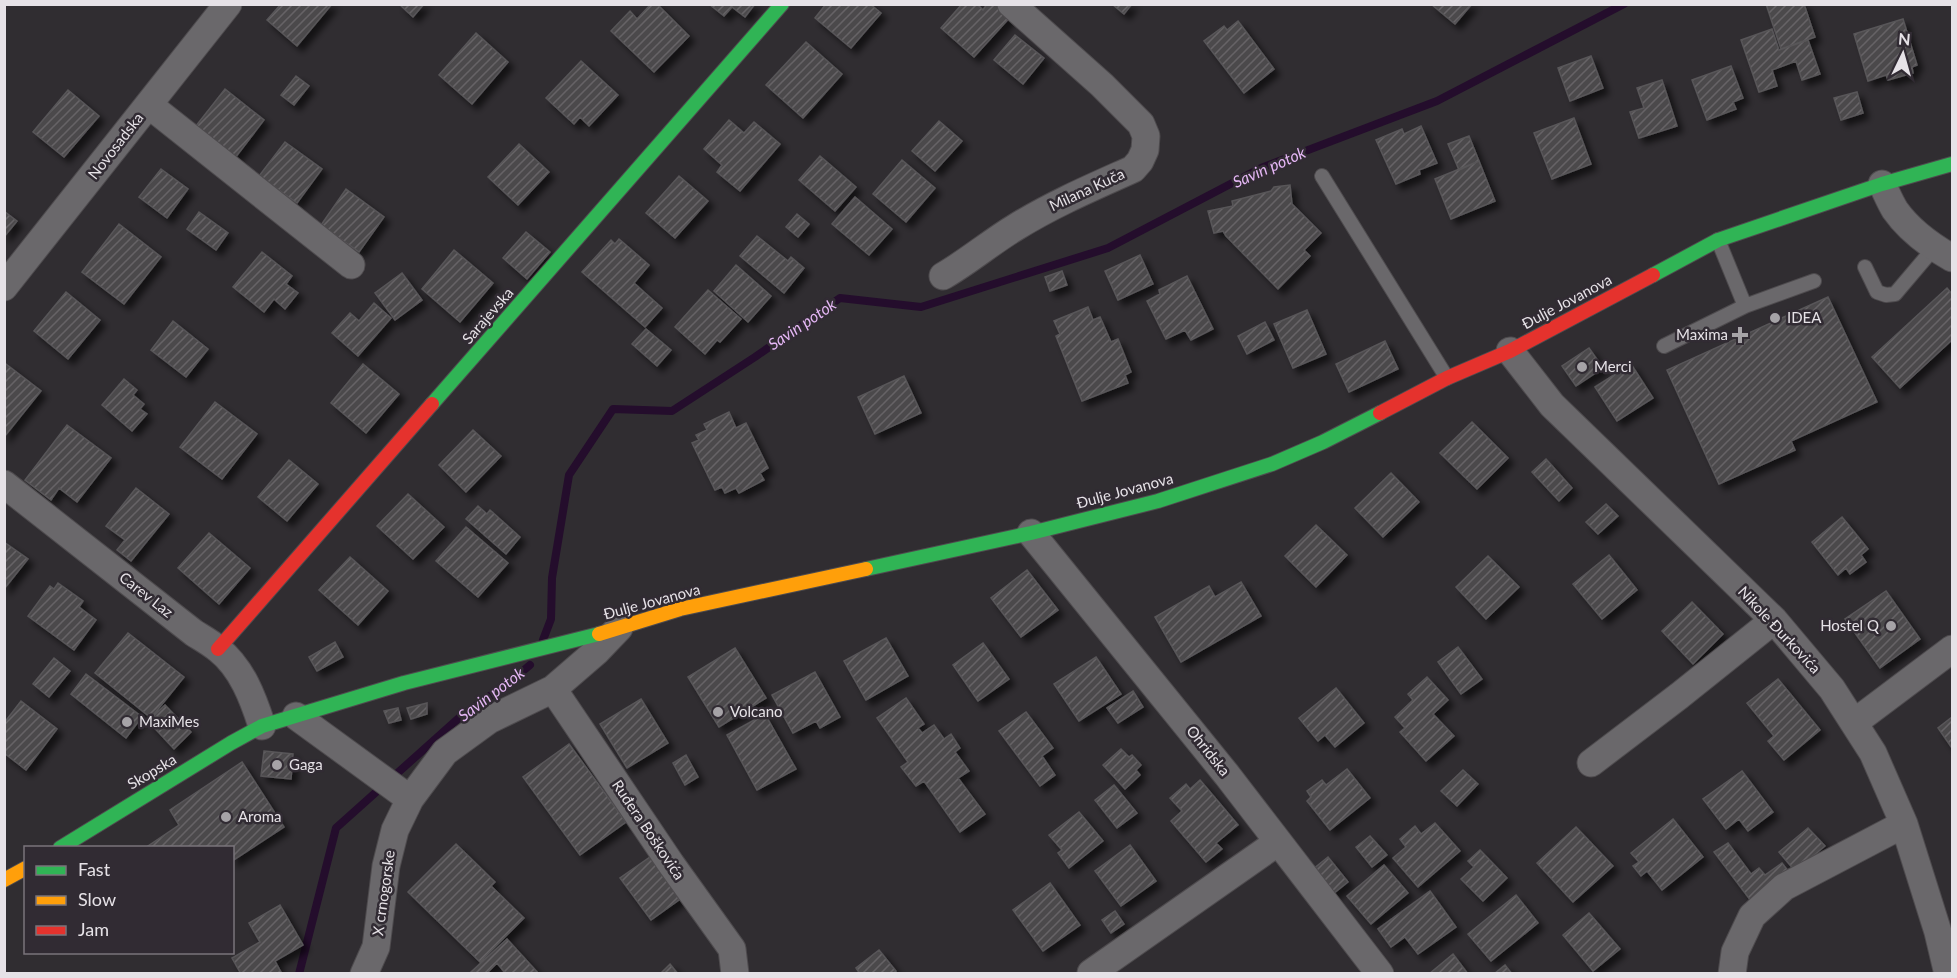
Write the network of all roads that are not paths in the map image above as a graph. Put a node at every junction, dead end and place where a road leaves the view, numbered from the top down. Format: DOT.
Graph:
graph roads {
  1 [pos="228,4"];
  2 [pos="782,4"];
  3 [pos="1011,4"];
  4 [pos="148,105"];
  5 [pos="1953,164"];
  6 [pos="1322,176"];
  7 [pos="1882,184"];
  8 [pos="1718,240"];
  9 [pos="1943,253"];
  10 [pos="351,265"];
  11 [pos="1865,267"];
  12 [pos="943,276"];
  13 [pos="1814,280"];
  14 [pos="4,287"];
  15 [pos="1745,306"];
  16 [pos="1664,346"];
  17 [pos="1510,351"];
  18 [pos="1447,378"];
  19 [pos="4,484"];
  20 [pos="1031,533"];
  21 [pos="1774,620"];
  22 [pos="619,628"];
  23 [pos="218,649"];
  24 [pos="1953,649"];
  25 [pos="553,689"];
  26 [pos="296,716"];
  27 [pos="1855,722"];
  28 [pos="262,726"];
  29 [pos="1591,763"];
  30 [pos="403,793"];
  31 [pos="1904,824"];
  32 [pos="1278,842"];
  33 [pos="63,846"];
  34 [pos="24,869"];
  35 [pos="4,880"];
  36 [pos="1090,973"];
  37 [pos="364,974"];
  38 [pos="735,974"];
  39 [pos="1380,974"];
  40 [pos="1732,974"];
  41 [pos="1948,974"];
  1 -- 4 [label="street, Novosadska"];
  2 -- 23 [label="street, Sarajevska"];
  3 -- 12 [label="street, Milana Kuča"];
  4 -- 10 [label="street"];
  4 -- 14 [label="street, Novosadska"];
  5 -- 7 [label="street, Đulje Jovanova"];
  6 -- 18 [label="lane"];
  7 -- 8 [label="street, Đulje Jovanova"];
  7 -- 9 [label="street"];
  8 -- 15 [label="lane"];
  8 -- 17 [label="street, Đulje Jovanova"];
  9 -- 11 [label="lane"];
  13 -- 15 [label="lane"];
  15 -- 16 [label="lane"];
  17 -- 18 [label="street, Đulje Jovanova"];
  17 -- 21 [label="street, Nikole Đurkovića"];
  18 -- 20 [label="street, Đulje Jovanova"];
  19 -- 23 [label="street, Carev Laz"];
  20 -- 22 [label="street, Đulje Jovanova"];
  20 -- 32 [label="street, Ohridska"];
  21 -- 27 [label="street, Nikole Đurkovića"];
  21 -- 29 [label="street"];
  22 -- 25 [label="street, X crnogorske"];
  22 -- 26 [label="street, Đulje Jovanova"];
  23 -- 28 [label="street, Carev Laz"];
  24 -- 27 [label="street"];
  25 -- 30 [label="street, X crnogorske"];
  25 -- 38 [label="street, Ruđera Boškovića"];
  26 -- 28 [label="street, Đulje Jovanova"];
  26 -- 30 [label="street"];
  27 -- 31 [label="street, Nikole Đurkovića"];
  28 -- 33 [label="street, Skopska"];
  30 -- 37 [label="street, X crnogorske"];
  31 -- 40 [label="street"];
  31 -- 41 [label="street, Nikole Đurkovića"];
  32 -- 36 [label="street"];
  32 -- 39 [label="street, Ohridska"];
  34 -- 35 [label="street"];
}
